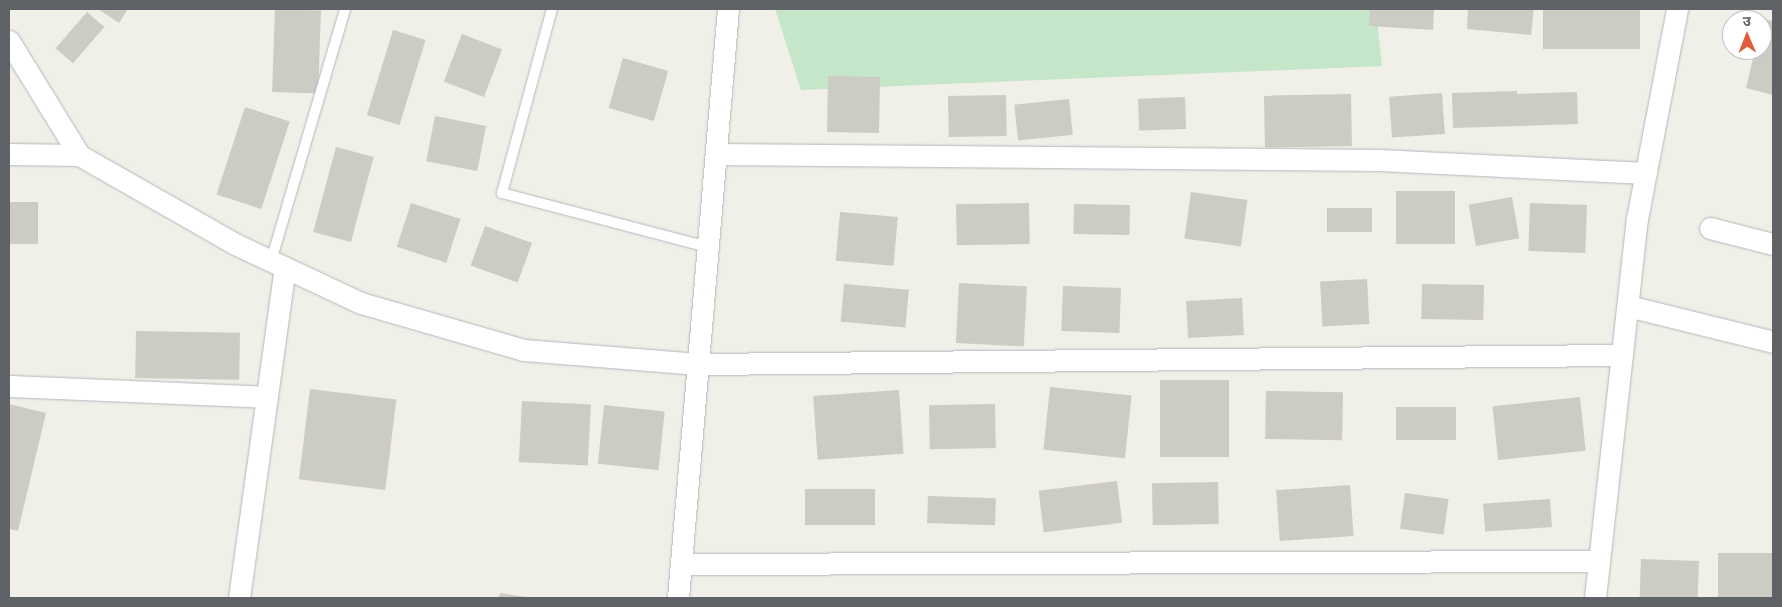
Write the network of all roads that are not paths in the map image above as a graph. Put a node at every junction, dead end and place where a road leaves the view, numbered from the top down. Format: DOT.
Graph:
graph roads {
  1 [pos="346,9"];
  2 [pos="552,9"];
  3 [pos="728,9"];
  4 [pos="1677,9"];
  5 [pos="9,41"];
  6 [pos="9,154"];
  7 [pos="716,154"];
  8 [pos="79,155"];
  9 [pos="1646,173"];
  10 [pos="1710,228"];
  11 [pos="1773,244"];
  12 [pos="708,247"];
  13 [pos="278,264"];
  14 [pos="1628,306"];
  15 [pos="1773,342"];
  16 [pos="1622,355"];
  17 [pos="698,364"];
  18 [pos="9,386"];
  19 [pos="267,397"];
  20 [pos="1599,561"];
  21 [pos="681,564"];
  22 [pos="239,598"];
  23 [pos="678,598"];
  24 [pos="1595,598"];
  1 -- 13 [label="lane"];
  2 -- 12 [label="lane"];
  3 -- 7 [label="street"];
  4 -- 9 [label="street"];
  5 -- 8 [label="street"];
  6 -- 8 [label="street"];
  7 -- 9 [label="street"];
  7 -- 12 [label="street"];
  8 -- 13 [label="street"];
  9 -- 14 [label="street"];
  10 -- 11 [label="street"];
  12 -- 17 [label="street"];
  13 -- 17 [label="street"];
  13 -- 19 [label="street"];
  14 -- 15 [label="street"];
  14 -- 16 [label="street"];
  16 -- 17 [label="street"];
  16 -- 20 [label="street"];
  17 -- 21 [label="street"];
  18 -- 19 [label="street"];
  19 -- 22 [label="street"];
  20 -- 21 [label="street"];
  20 -- 24 [label="street"];
  21 -- 23 [label="street"];
}
